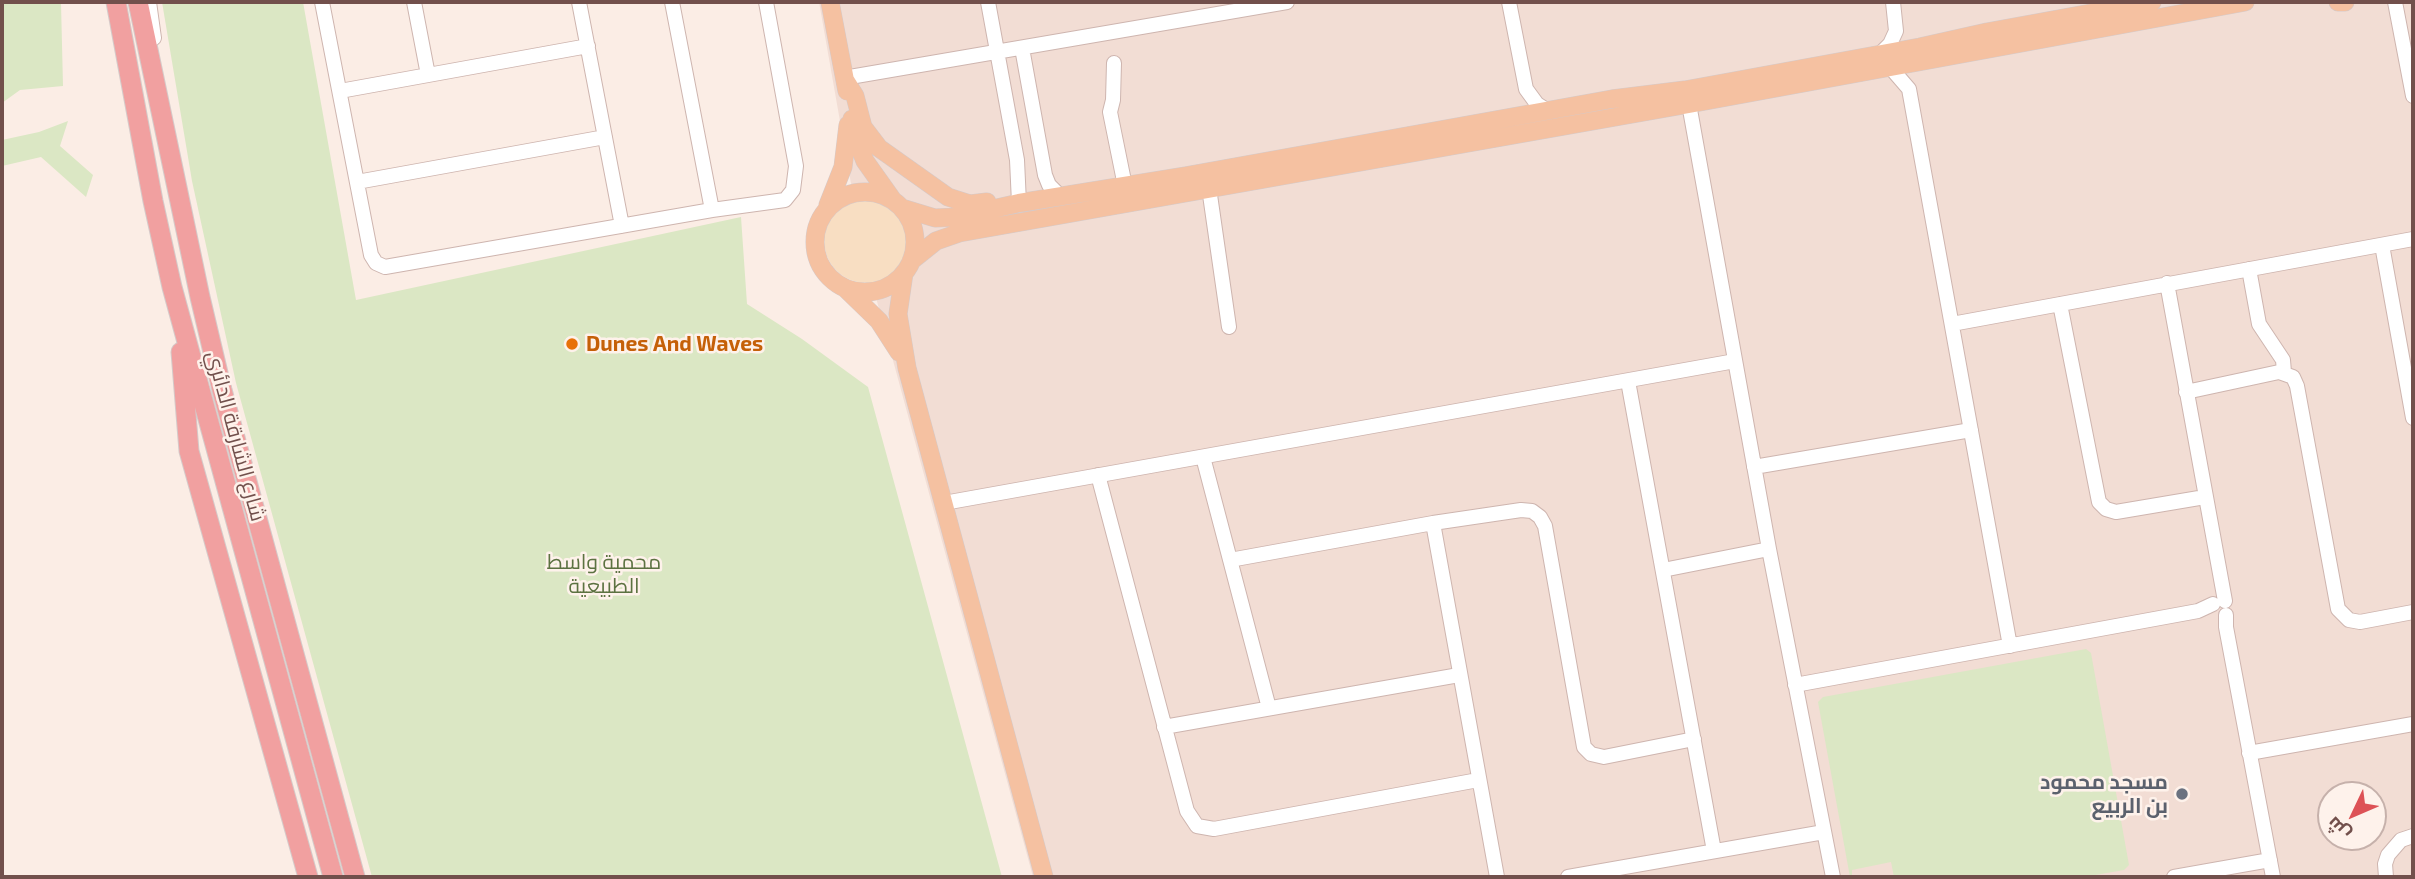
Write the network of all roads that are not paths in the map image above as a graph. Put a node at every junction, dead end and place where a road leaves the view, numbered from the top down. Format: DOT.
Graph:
graph roads {
  1 [pos="116,2"];
  2 [pos="138,2"];
  3 [pos="149,2"];
  4 [pos="322,2"];
  5 [pos="414,2"];
  6 [pos="579,2"];
  7 [pos="671,2"];
  8 [pos="766,2"];
  9 [pos="830,2"];
  10 [pos="988,2"];
  11 [pos="1287,2"];
  12 [pos="1509,2"];
  13 [pos="1893,2"];
  14 [pos="2152,2"];
  15 [pos="2245,2"];
  16 [pos="2338,2"];
  17 [pos="2346,2"];
  18 [pos="2396,3"];
  19 [pos="1897,24"];
  20 [pos="588,46"];
  21 [pos="1022,48"];
  22 [pos="997,51"];
  23 [pos="1921,54"];
  24 [pos="1885,61"];
  25 [pos="1114,63"];
  26 [pos="1026,69"];
  27 [pos="1001,72"];
  28 [pos="428,75"];
  29 [pos="845,79"];
  30 [pos="1526,89"];
  31 [pos="1909,89"];
  32 [pos="340,91"];
  33 [pos="2413,96"];
  34 [pos="158,99"];
  35 [pos="849,104"];
  36 [pos="1689,104"];
  37 [pos="1548,111"];
  38 [pos="1513,117"];
  39 [pos="605,137"];
  40 [pos="1186,176"];
  41 [pos="357,182"];
  42 [pos="1125,186"];
  43 [pos="1209,188"];
  44 [pos="1060,196"];
  45 [pos="1138,201"];
  46 [pos="1015,204"];
  47 [pos="898,205"];
  48 [pos="712,210"];
  49 [pos="826,210"];
  50 [pos="622,226"];
  51 [pos="2413,239"];
  52 [pos="2382,245"];
  53 [pos="907,267"];
  54 [pos="2249,269"];
  55 [pos="2167,283"];
  56 [pos="843,286"];
  57 [pos="2060,304"];
  58 [pos="1952,324"];
  59 [pos="1229,327"];
  60 [pos="183,330"];
  61 [pos="1735,361"];
  62 [pos="907,368"];
  63 [pos="2284,372"];
  64 [pos="1628,381"];
  65 [pos="2186,392"];
  66 [pos="2413,418"];
  67 [pos="1971,430"];
  68 [pos="1203,457"];
  69 [pos="1754,467"];
  70 [pos="1098,475"];
  71 [pos="2205,497"];
  72 [pos="944,503"];
  73 [pos="1433,523"];
  74 [pos="1769,549"];
  75 [pos="1230,560"];
  76 [pos="1663,570"];
  77 [pos="2220,608"];
  78 [pos="2413,612"];
  79 [pos="2010,646"];
  80 [pos="1459,675"];
  81 [pos="1795,685"];
  82 [pos="1269,708"];
  83 [pos="2413,724"];
  84 [pos="1164,727"];
  85 [pos="1694,739"];
  86 [pos="2249,753"];
  87 [pos="1478,780"];
  88 [pos="1824,831"];
  89 [pos="2413,836"];
  90 [pos="1714,851"];
  91 [pos="2270,860"];
  92 [pos="1608,874"];
  93 [pos="308,877"];
  94 [pos="333,877"];
  95 [pos="355,877"];
  96 [pos="1044,877"];
  97 [pos="1497,877"];
  98 [pos="1567,877"];
  99 [pos="1833,877"];
  100 [pos="2174,877"];
  101 [pos="2273,877"];
  102 [pos="2386,877"];
  1 -- 60 [label="highway, شارع الشارقة الدائري"];
  2 -- 34 [label="highway, شارع الشارقة الدائري"];
  3 -- 34 [label="street"];
  4 -- 32 [label="street"];
  5 -- 28 [label="street"];
  6 -- 20 [label="street"];
  7 -- 48 [label="street"];
  8 -- 48 [label="street"];
  9 -- 29 [label="main road"];
  10 -- 22 [label="street"];
  11 -- 21 [label="street"];
  12 -- 30 [label="street"];
  13 -- 19 [label="street"];
  14 -- 23 [label="main road"];
  15 -- 23 [label="main road"];
  16 -- 17 [label="main road"];
  18 -- 33 [label="street"];
  19 -- 23 [label="street"];
  19 -- 24 [label="street"];
  20 -- 28 [label="street"];
  20 -- 39 [label="street"];
  21 -- 22 [label="street"];
  21 -- 26 [label="street"];
  22 -- 27 [label="street"];
  22 -- 29 [label="street"];
  23 -- 24 [label="main road"];
  23 -- 31 [label="street"];
  24 -- 31 [label="street"];
  24 -- 36 [label="main road"];
  24 -- 37 [label="main road"];
  25 -- 42 [label="street"];
  26 -- 27 [label="street"];
  26 -- 44 [label="street"];
  27 -- 46 [label="street"];
  28 -- 32 [label="street"];
  29 -- 35 [label="main road"];
  29 -- 46 [label="main road"];
  30 -- 37 [label="street"];
  30 -- 38 [label="street"];
  31 -- 58 [label="street"];
  32 -- 41 [label="street"];
  34 -- 95 [label="highway, شارع الشارقة الدائري"];
  35 -- 47 [label="main road"];
  35 -- 49 [label="main road"];
  36 -- 43 [label="main road"];
  36 -- 61 [label="street"];
  37 -- 38 [label="main road"];
  38 -- 40 [label="main road"];
  39 -- 41 [label="street"];
  39 -- 50 [label="street"];
  40 -- 42 [label="main road"];
  40 -- 45 [label="main road"];
  41 -- 50 [label="street"];
  42 -- 44 [label="main road"];
  43 -- 45 [label="main road"];
  43 -- 59 [label="street"];
  44 -- 46 [label="main road"];
  45 -- 53 [label="main road"];
  46 -- 47 [label="main road"];
  47 -- 49 [label="main road"];
  47 -- 53 [label="main road"];
  48 -- 50 [label="street"];
  49 -- 56 [label="main road"];
  51 -- 52 [label="street"];
  52 -- 54 [label="street"];
  52 -- 66 [label="street"];
  53 -- 56 [label="main road"];
  53 -- 62 [label="main road"];
  54 -- 55 [label="street"];
  54 -- 63 [label="street"];
  55 -- 57 [label="street"];
  55 -- 65 [label="street"];
  56 -- 62 [label="main road"];
  57 -- 58 [label="street"];
  57 -- 71 [label="street"];
  58 -- 67 [label="street"];
  60 -- 93 [label="highway"];
  60 -- 94 [label="highway, شارع الشارقة الدائري"];
  61 -- 64 [label="street"];
  61 -- 69 [label="street"];
  62 -- 72 [label="main road"];
  63 -- 65 [label="street"];
  63 -- 78 [label="street"];
  64 -- 68 [label="street"];
  64 -- 76 [label="street"];
  65 -- 71 [label="street"];
  67 -- 69 [label="street"];
  67 -- 79 [label="street"];
  68 -- 70 [label="street"];
  68 -- 75 [label="street"];
  69 -- 74 [label="street"];
  70 -- 72 [label="street"];
  70 -- 84 [label="street"];
  71 -- 77 [label="street"];
  72 -- 96 [label="main road"];
  73 -- 75 [label="street"];
  73 -- 80 [label="street"];
  73 -- 85 [label="street"];
  74 -- 76 [label="street"];
  74 -- 81 [label="street"];
  75 -- 82 [label="street"];
  76 -- 85 [label="street"];
  77 -- 79 [label="street"];
  77 -- 86 [label="street"];
  79 -- 81 [label="street"];
  80 -- 82 [label="street"];
  80 -- 87 [label="street"];
  81 -- 88 [label="street"];
  82 -- 84 [label="street"];
  83 -- 86 [label="street"];
  84 -- 87 [label="street"];
  85 -- 90 [label="street"];
  86 -- 91 [label="street"];
  87 -- 97 [label="street"];
  88 -- 90 [label="street"];
  88 -- 99 [label="street"];
  89 -- 102 [label="street"];
  90 -- 92 [label="street"];
  91 -- 100 [label="street"];
  91 -- 101 [label="street"];
  92 -- 98 [label="street"];
}
